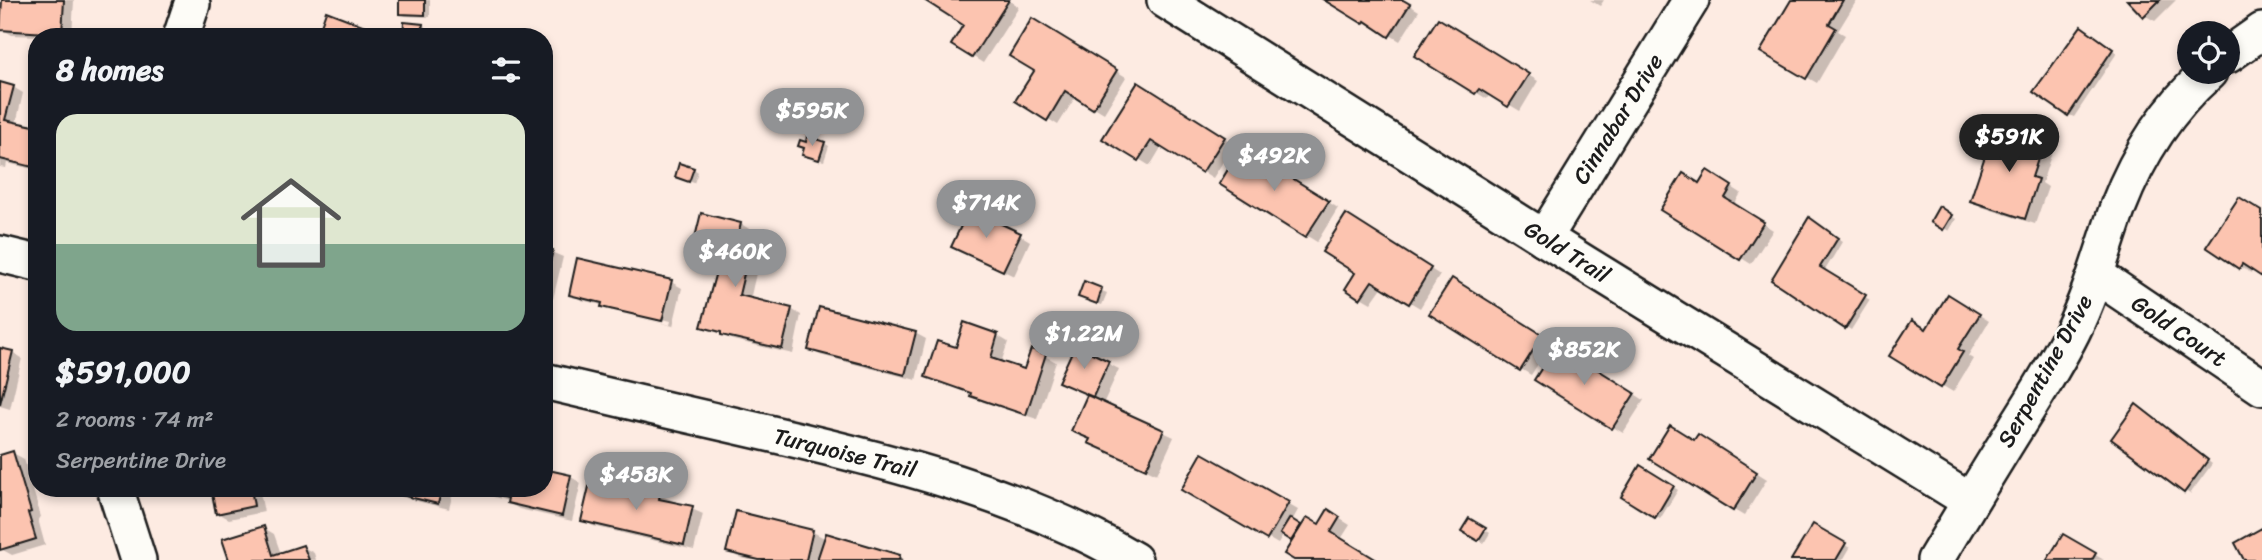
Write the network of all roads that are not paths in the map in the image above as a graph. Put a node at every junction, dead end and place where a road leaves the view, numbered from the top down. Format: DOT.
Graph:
graph roads {
  1 [pos="1165,0"];
  2 [pos="1691,0"];
  3 [pos="192,4"];
  4 [pos="184,28"];
  5 [pos="2262,31"];
  6 [pos="2240,47"];
  7 [pos="2197,84"];
  8 [pos="1544,238"];
  9 [pos="0,254"];
  10 [pos="28,260"];
  11 [pos="2096,275"];
  12 [pos="553,383"];
  13 [pos="2262,387"];
  14 [pos="118,497"];
  15 [pos="1970,501"];
  16 [pos="138,560"];
  17 [pos="1134,560"];
  18 [pos="1934,560"];
  1 -- 8 [label="street, Gold Trail"];
  2 -- 8 [label="street, Cinnabar Drive"];
  3 -- 4 [label="street"];
  5 -- 6 [label="street"];
  7 -- 11 [label="street, Serpentine Drive"];
  8 -- 15 [label="street, Gold Trail"];
  9 -- 10 [label="street"];
  11 -- 13 [label="street, Gold Court"];
  11 -- 15 [label="street, Serpentine Drive"];
  12 -- 17 [label="street, Turquoise Trail"];
  14 -- 16 [label="street"];
  15 -- 18 [label="street, Serpentine Drive"];
}
